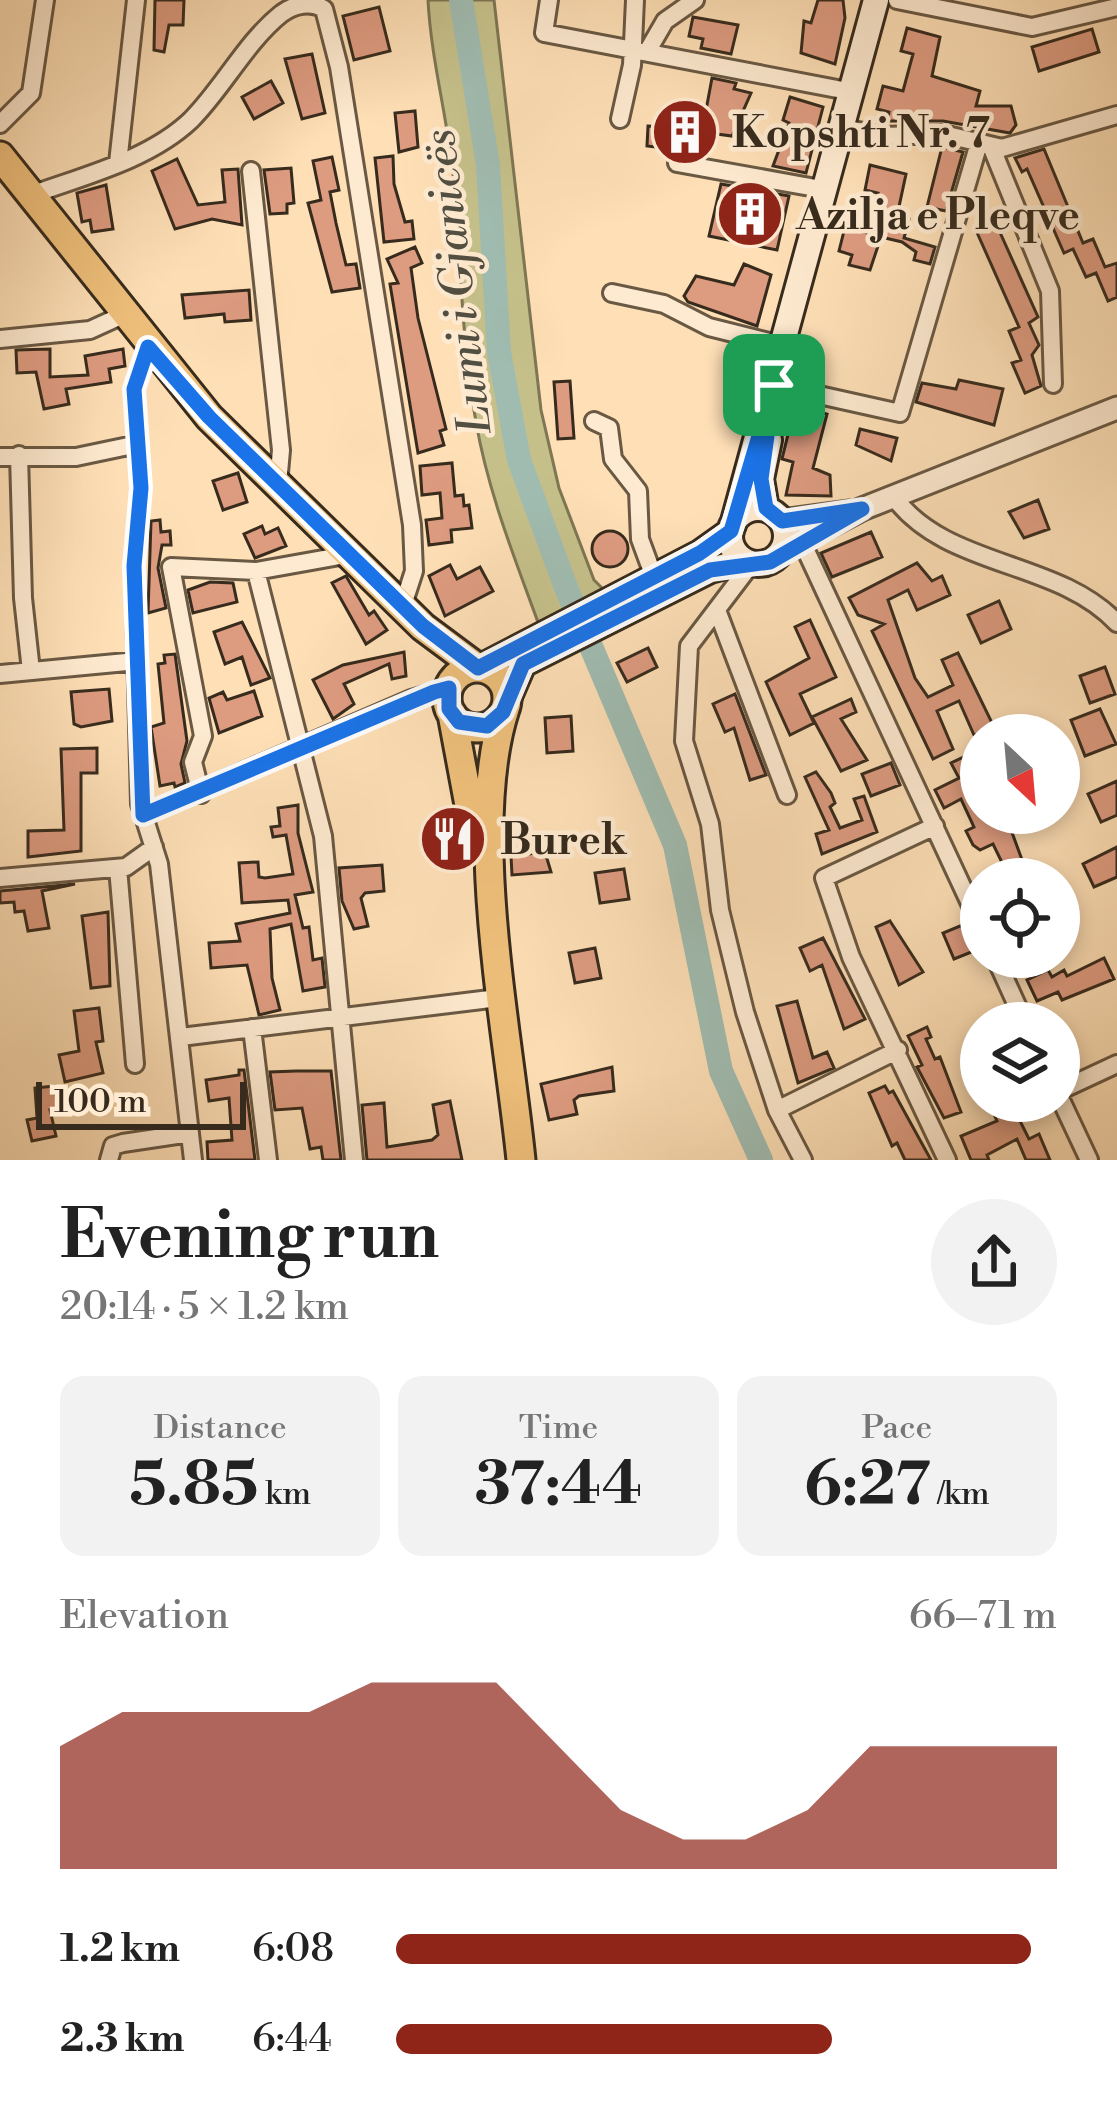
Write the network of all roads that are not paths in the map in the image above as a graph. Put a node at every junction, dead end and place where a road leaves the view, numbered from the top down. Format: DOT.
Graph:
graph roads {
  1 [pos="45,0"];
  2 [pos="136,0"];
  3 [pos="549,0"];
  4 [pos="635,0"];
  5 [pos="695,0"];
  6 [pos="876,0"];
  7 [pos="897,0"];
  8 [pos="294,3"];
  9 [pos="1117,7"];
  10 [pos="640,51"];
  11 [pos="853,92"];
  12 [pos="1117,116"];
  13 [pos="620,119"];
  14 [pos="0,124"];
  15 [pos="844,128"];
  16 [pos="985,145"];
  17 [pos="0,156"];
  18 [pos="118,163"];
  19 [pos="676,163"];
  20 [pos="251,171"];
  21 [pos="827,190"];
  22 [pos="31,195"];
  23 [pos="612,293"];
  24 [pos="123,315"];
  25 [pos="0,339"];
  26 [pos="785,346"];
  27 [pos="148,347"];
  28 [pos="1053,384"];
  29 [pos="774,385"];
  30 [pos="1117,408"];
  31 [pos="594,422"];
  32 [pos="138,444"];
  33 [pos="9,456"];
  34 [pos="278,484"];
  35 [pos="892,496"];
  36 [pos="862,509"];
  37 [pos="774,515"];
  38 [pos="732,528"];
  39 [pos="792,546"];
  40 [pos="351,554"];
  41 [pos="748,562"];
  42 [pos="256,571"];
  43 [pos="654,577"];
  44 [pos="403,605"];
  45 [pos="717,610"];
  46 [pos="603,612"];
  47 [pos="1117,623"];
  48 [pos="423,626"];
  49 [pos="555,636"];
  50 [pos="136,661"];
  51 [pos="478,668"];
  52 [pos="31,671"];
  53 [pos="0,674"];
  54 [pos="450,696"];
  55 [pos="506,705"];
  56 [pos="301,748"];
  57 [pos="201,794"];
  58 [pos="787,795"];
  59 [pos="143,815"];
  60 [pos="934,826"];
  61 [pos="154,847"];
  62 [pos="118,868"];
  63 [pos="0,878"];
  64 [pos="960,882"];
  65 [pos="490,999"];
  66 [pos="340,1017"];
  67 [pos="252,1028"];
  68 [pos="181,1037"];
  69 [pos="898,1050"];
  70 [pos="135,1064"];
  71 [pos="1117,1064"];
  72 [pos="1080,1082"];
  73 [pos="778,1110"];
  74 [pos="1072,1122"];
  75 [pos="190,1133"];
  76 [pos="109,1160"];
  77 [pos="193,1160"];
  78 [pos="268,1160"];
  79 [pos="354,1160"];
  80 [pos="507,1160"];
  81 [pos="521,1160"];
  82 [pos="803,1160"];
  83 [pos="947,1160"];
  84 [pos="1089,1160"];
  1 -- 14 [label="street"];
  2 -- 18 [label="street"];
  3 -- 10 [label="street"];
  4 -- 10 [label="street"];
  5 -- 10 [label="street"];
  6 -- 11 [label="main road"];
  7 -- 9 [label="street"];
  8 -- 18 [label="street"];
  8 -- 44 [label="street"];
  10 -- 11 [label="street"];
  10 -- 13 [label="street"];
  11 -- 15 [label="main road"];
  12 -- 16 [label="street"];
  15 -- 16 [label="street"];
  15 -- 21 [label="main road"];
  16 -- 28 [label="street"];
  16 -- 29 [label="street"];
  17 -- 22 [label="main road"];
  18 -- 22 [label="street"];
  19 -- 21 [label="street"];
  20 -- 34 [label="street"];
  21 -- 26 [label="main road"];
  22 -- 24 [label="main road"];
  23 -- 26 [label="street"];
  24 -- 25 [label="street"];
  24 -- 27 [label="main road"];
  26 -- 29 [label="main road"];
  27 -- 32 [label="street"];
  27 -- 34 [label="main road"];
  29 -- 37 [label="main road"];
  29 -- 38 [label="main road"];
  30 -- 35 [label="street"];
  31 -- 43 [label="street"];
  32 -- 33 [label="street"];
  32 -- 50 [label="street"];
  33 -- 52 [label="street"];
  34 -- 40 [label="main road"];
  35 -- 36 [label="street"];
  35 -- 47 [label="street"];
  36 -- 37 [label="street"];
  36 -- 39 [label="street"];
  37 -- 38 [label="main road"];
  37 -- 39 [label="main road"];
  38 -- 41 [label="main road"];
  38 -- 43 [label="main road"];
  39 -- 41 [label="main road"];
  39 -- 60 [label="street"];
  40 -- 42 [label="street"];
  40 -- 44 [label="main road"];
  41 -- 45 [label="street"];
  41 -- 46 [label="main road"];
  42 -- 56 [label="street"];
  42 -- 57 [label="street"];
  43 -- 46 [label="main road"];
  44 -- 48 [label="main road"];
  45 -- 58 [label="street"];
  45 -- 73 [label="street"];
  46 -- 49 [label="main road"];
  48 -- 51 [label="main road"];
  48 -- 54 [label="main road"];
  49 -- 51 [label="main road"];
  49 -- 55 [label="main road"];
  50 -- 52 [label="street"];
  50 -- 59 [label="street"];
  51 -- 54 [label="main road"];
  51 -- 55 [label="main road"];
  52 -- 53 [label="street"];
  54 -- 55 [label="main road"];
  54 -- 56 [label="street"];
  54 -- 65 [label="main road"];
  55 -- 81 [label="main road"];
  56 -- 57 [label="street"];
  56 -- 66 [label="street"];
  57 -- 59 [label="street"];
  59 -- 61 [label="street"];
  60 -- 64 [label="street"];
  60 -- 69 [label="street"];
  61 -- 62 [label="street"];
  61 -- 68 [label="street"];
  62 -- 63 [label="street"];
  62 -- 70 [label="street"];
  65 -- 66 [label="street"];
  65 -- 80 [label="main road"];
  66 -- 67 [label="street"];
  66 -- 79 [label="street"];
  67 -- 68 [label="street"];
  67 -- 78 [label="street"];
  68 -- 75 [label="street"];
  69 -- 73 [label="street"];
  69 -- 83 [label="street"];
  71 -- 72 [label="street"];
  73 -- 82 [label="street"];
  74 -- 84 [label="street"];
  75 -- 76 [label="street"];
  75 -- 77 [label="street"];
}
